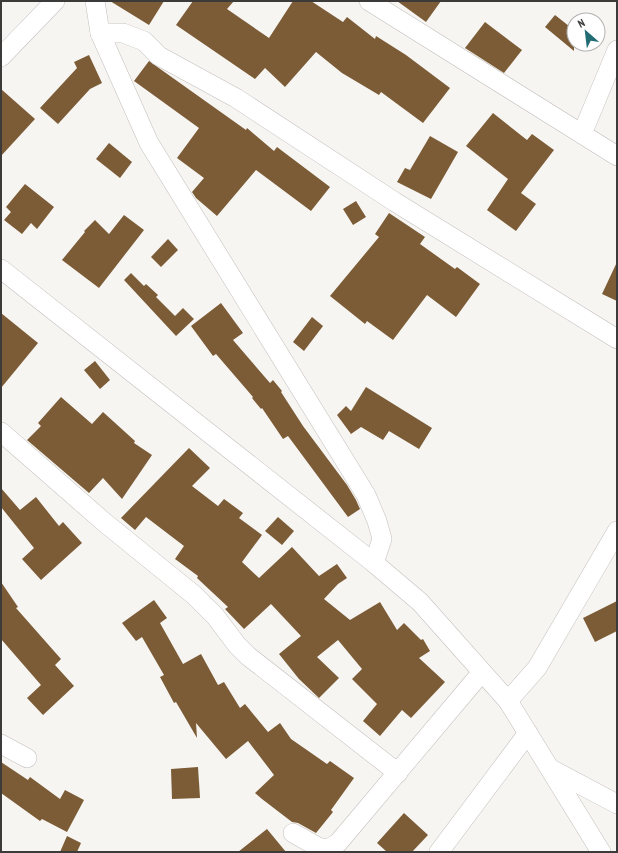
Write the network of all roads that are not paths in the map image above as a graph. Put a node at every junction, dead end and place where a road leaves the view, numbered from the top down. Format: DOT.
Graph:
graph roads {
  1 [pos="55,1"];
  2 [pos="95,1"];
  3 [pos="369,1"];
  4 [pos="100,33"];
  5 [pos="617,50"];
  6 [pos="1,57"];
  7 [pos="582,134"];
  8 [pos="617,156"];
  9 [pos="1,269"];
  10 [pos="617,339"];
  11 [pos="1,432"];
  12 [pos="617,531"];
  13 [pos="374,563"];
  14 [pos="482,672"];
  15 [pos="508,701"];
  16 [pos="528,733"];
  17 [pos="1,744"];
  18 [pos="27,758"];
  19 [pos="550,768"];
  20 [pos="398,773"];
  21 [pos="617,804"];
  22 [pos="293,833"];
  23 [pos="439,852"];
  24 [pos="601,852"];
  1 -- 6 [label="street"];
  2 -- 4 [label="street"];
  3 -- 7 [label="street"];
  4 -- 10 [label="street"];
  4 -- 13 [label="street"];
  5 -- 7 [label="street"];
  7 -- 8 [label="street"];
  9 -- 13 [label="street"];
  11 -- 20 [label="street"];
  12 -- 15 [label="street"];
  13 -- 14 [label="street"];
  14 -- 15 [label="street"];
  14 -- 20 [label="street"];
  15 -- 16 [label="street"];
  16 -- 19 [label="street"];
  16 -- 23 [label="street"];
  17 -- 18 [label="street"];
  19 -- 21 [label="street"];
  19 -- 24 [label="street"];
  20 -- 22 [label="street"];
}
